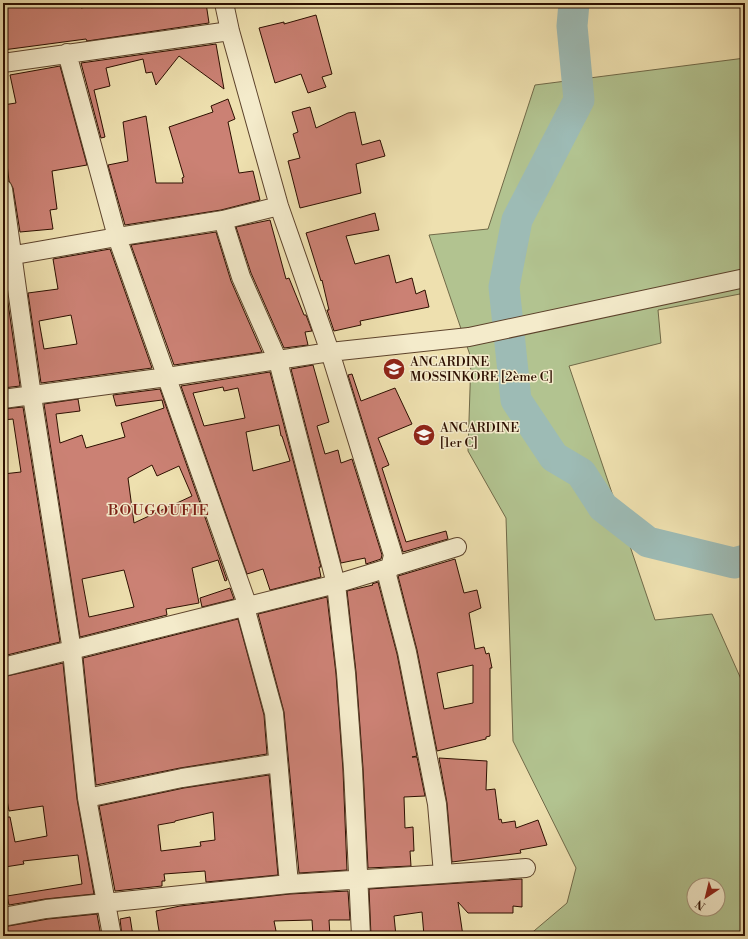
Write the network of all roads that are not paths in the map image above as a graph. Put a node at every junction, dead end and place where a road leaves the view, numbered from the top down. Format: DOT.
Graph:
graph roads {
  1 [pos="224,3"];
  2 [pos="230,31"];
  3 [pos="67,53"];
  4 [pos="3,62"];
  5 [pos="3,189"];
  6 [pos="279,206"];
  7 [pos="223,220"];
  8 [pos="118,236"];
  9 [pos="8,256"];
  10 [pos="745,278"];
  11 [pos="330,352"];
  12 [pos="278,361"];
  13 [pos="167,377"];
  14 [pos="32,396"];
  15 [pos="3,400"];
  16 [pos="457,547"];
  17 [pos="390,568"];
  18 [pos="336,584"];
  19 [pos="245,607"];
  20 [pos="72,651"];
  21 [pos="3,667"];
  22 [pos="278,763"];
  23 [pos="87,798"];
  24 [pos="526,868"];
  25 [pos="443,874"];
  26 [pos="358,880"];
  27 [pos="289,884"];
  28 [pos="105,903"];
  29 [pos="3,917"];
  30 [pos="112,936"];
  31 [pos="360,936"];
  1 -- 2 [label="street"];
  2 -- 3 [label="street"];
  2 -- 6 [label="street"];
  3 -- 4 [label="street"];
  3 -- 8 [label="street"];
  5 -- 9 [label="street"];
  6 -- 7 [label="street"];
  6 -- 11 [label="street"];
  7 -- 8 [label="street"];
  7 -- 12 [label="street"];
  8 -- 9 [label="street"];
  8 -- 13 [label="street"];
  9 -- 14 [label="street"];
  10 -- 11 [label="street"];
  11 -- 12 [label="street"];
  11 -- 17 [label="street"];
  12 -- 13 [label="street"];
  12 -- 18 [label="street"];
  13 -- 14 [label="street"];
  13 -- 19 [label="street"];
  14 -- 15 [label="street"];
  14 -- 20 [label="street"];
  16 -- 17 [label="street"];
  17 -- 18 [label="street"];
  17 -- 25 [label="street"];
  18 -- 19 [label="street"];
  18 -- 26 [label="street"];
  19 -- 20 [label="street"];
  19 -- 22 [label="street"];
  20 -- 21 [label="street"];
  20 -- 23 [label="street"];
  22 -- 23 [label="street"];
  22 -- 27 [label="street"];
  23 -- 28 [label="street"];
  24 -- 25 [label="street"];
  25 -- 26 [label="street"];
  26 -- 27 [label="street"];
  26 -- 31 [label="street"];
  27 -- 28 [label="street"];
  28 -- 29 [label="street"];
  28 -- 30 [label="street"];
}
